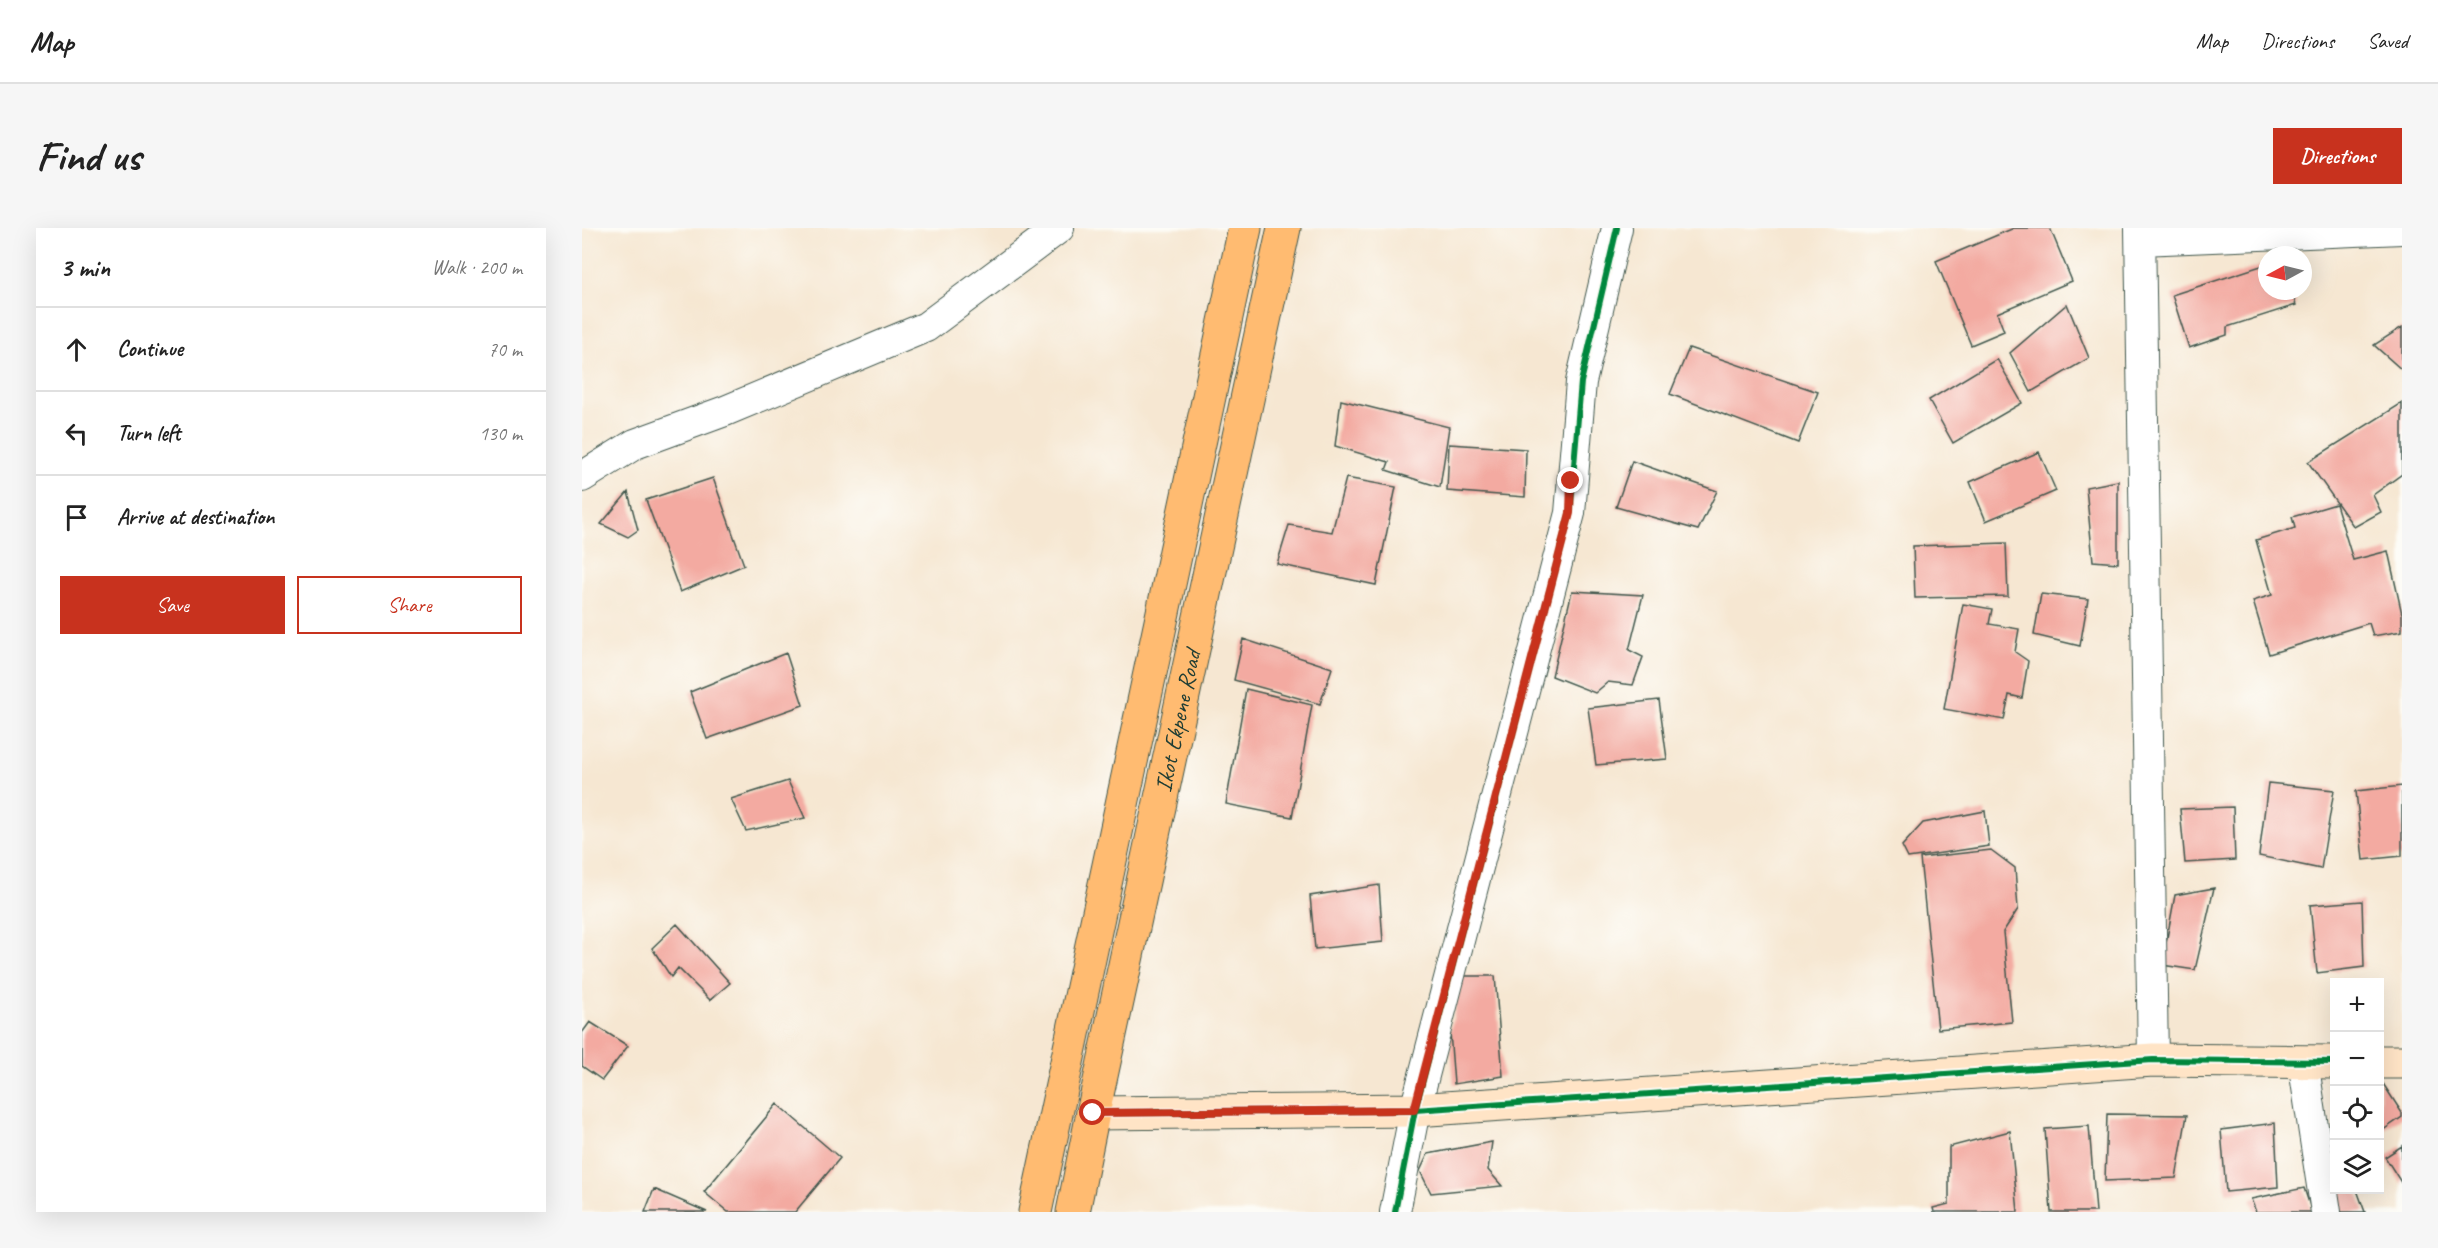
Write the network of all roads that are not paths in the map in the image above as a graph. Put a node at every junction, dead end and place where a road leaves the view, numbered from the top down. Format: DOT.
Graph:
graph roads {
  1 [pos="1059,228"];
  2 [pos="1246,228"];
  3 [pos="1617,228"];
  4 [pos="2402,229"];
  5 [pos="2140,234"];
  6 [pos="1282,235"];
  7 [pos="582,477"];
  8 [pos="2153,1060"];
  9 [pos="2319,1061"];
  10 [pos="2384,1062"];
  11 [pos="2402,1062"];
  12 [pos="1414,1110"];
  13 [pos="1093,1113"];
  14 [pos="1035,1212"];
  15 [pos="1073,1212"];
  16 [pos="1395,1212"];
  17 [pos="2326,1212"];
  1 -- 7 [label="street"];
  2 -- 6 [label="street"];
  2 -- 14 [label="highway, Ikot Ekpene Road"];
  3 -- 12 [label="street"];
  4 -- 5 [label="street"];
  5 -- 8 [label="street"];
  6 -- 13 [label="highway, Ikot Ekpene Road"];
  8 -- 9 [label="street"];
  8 -- 12 [label="street"];
  9 -- 17 [label="street"];
  10 -- 11 [label="street"];
  12 -- 13 [label="street"];
  12 -- 16 [label="street"];
  13 -- 15 [label="highway, Ikot Ekpene Road"];
}
